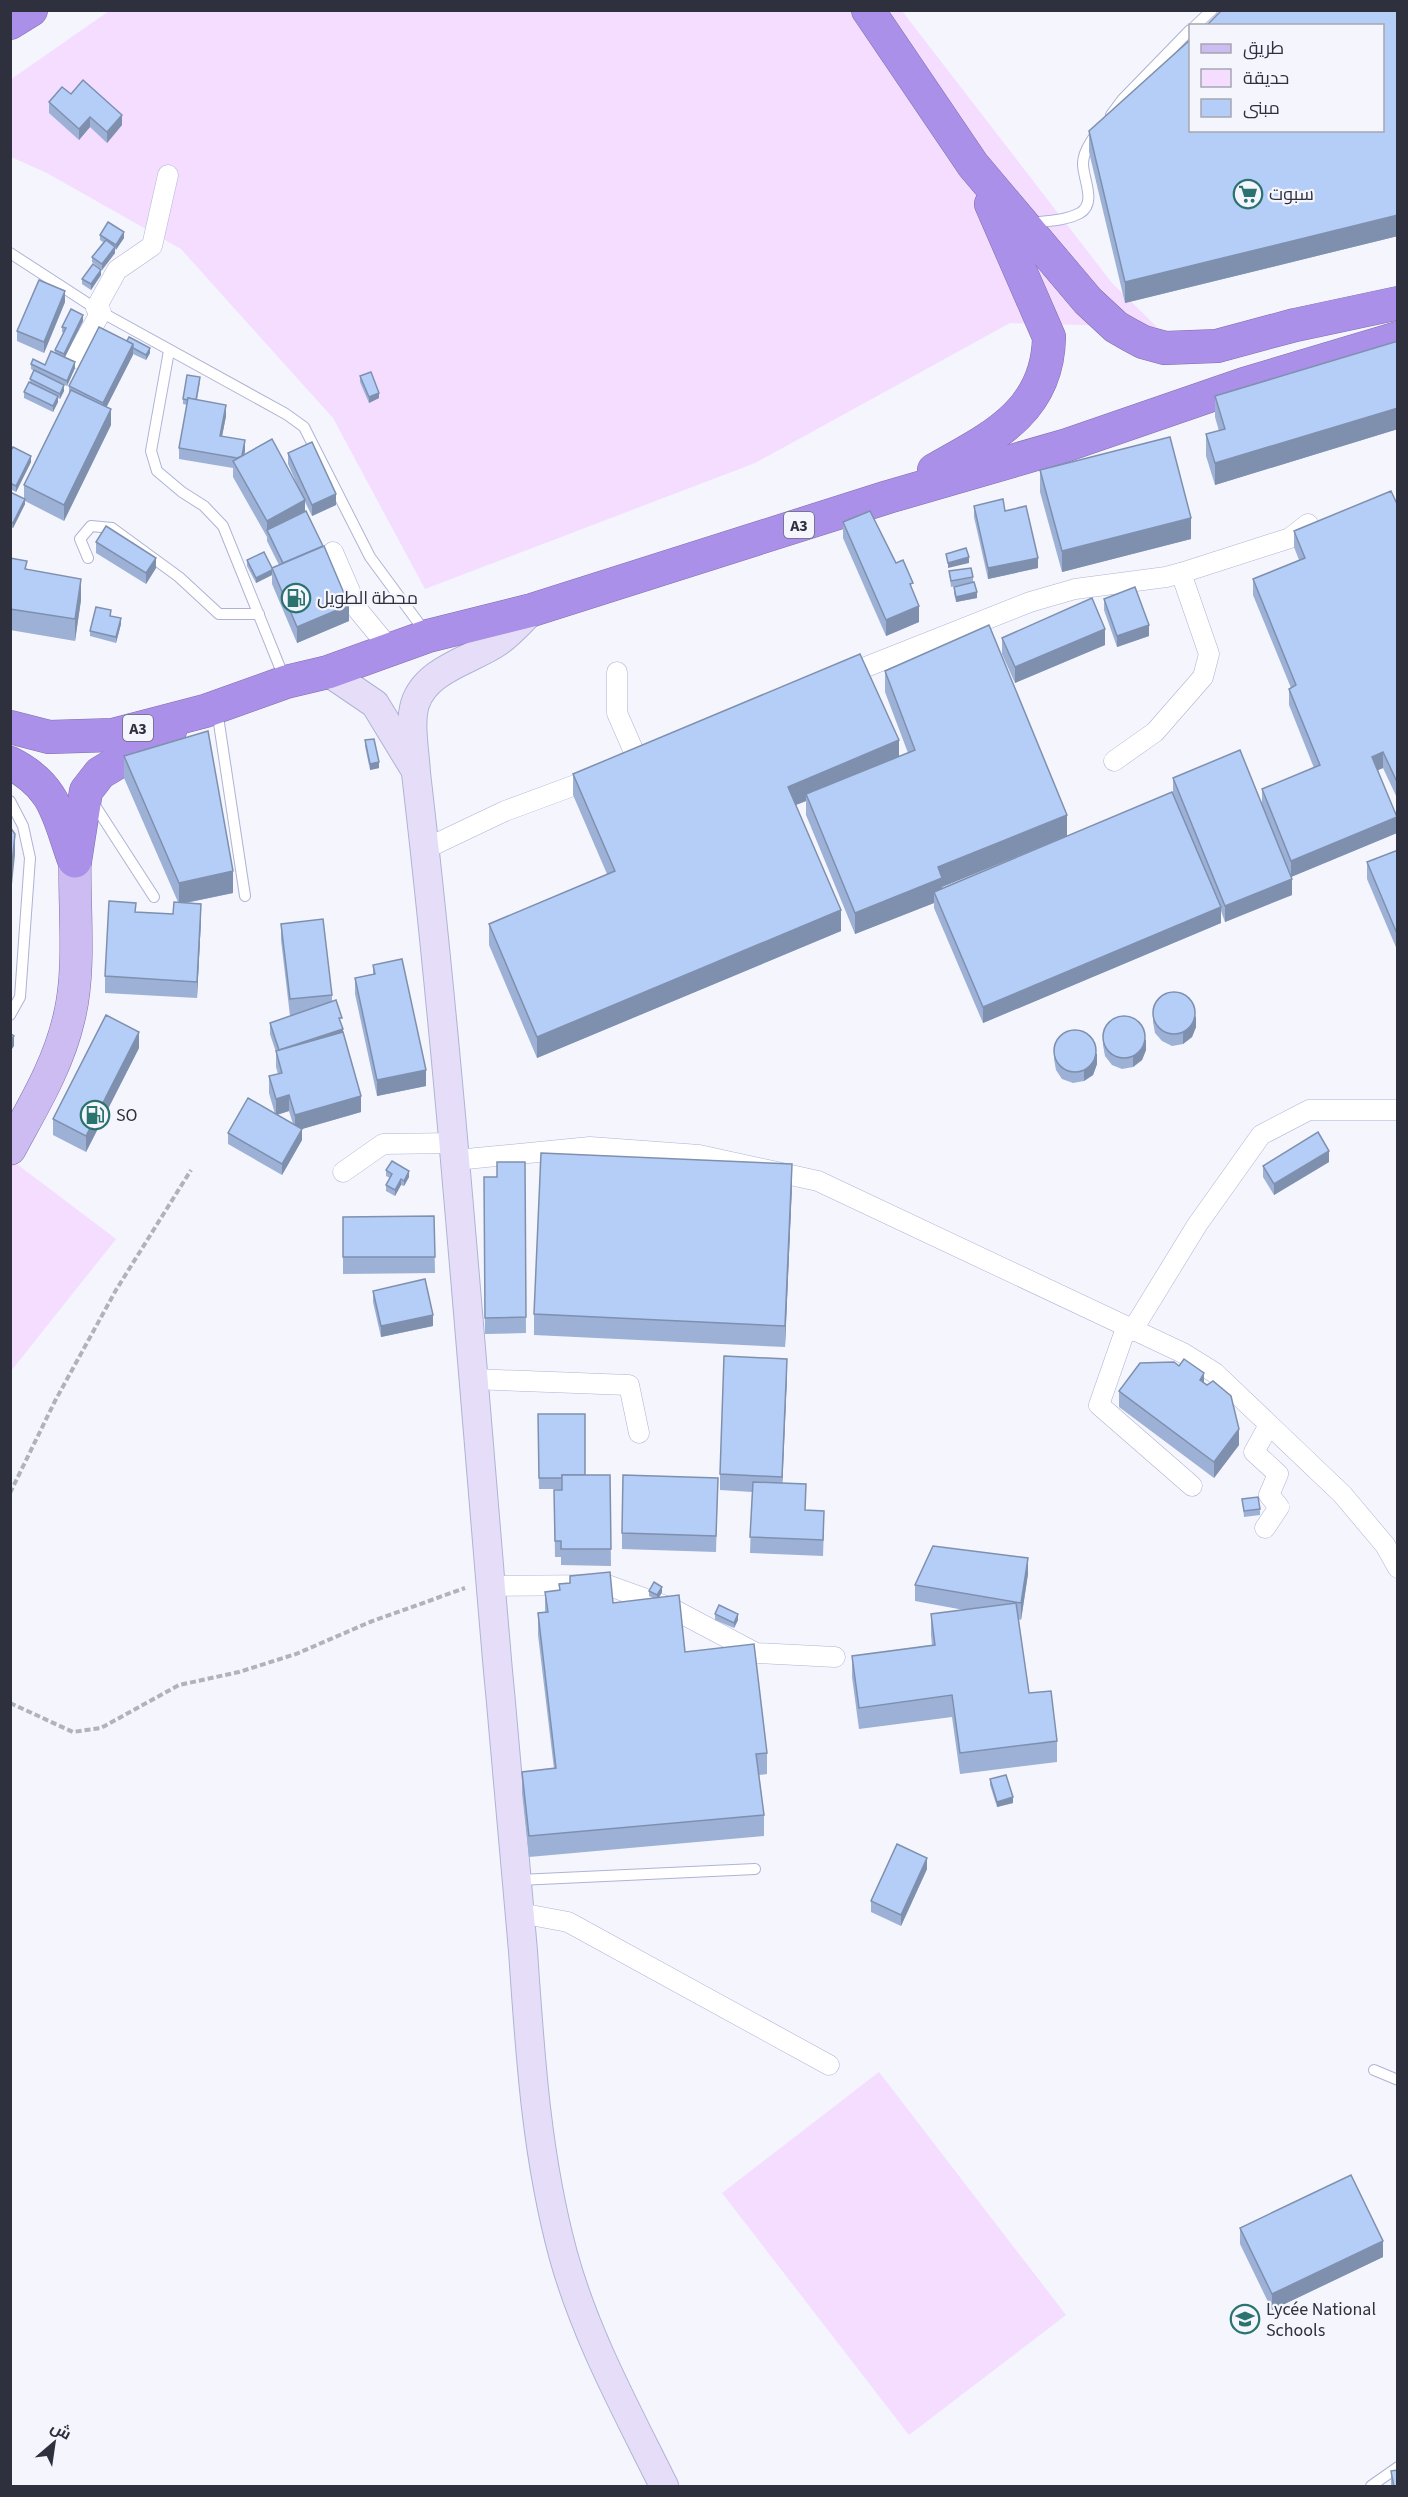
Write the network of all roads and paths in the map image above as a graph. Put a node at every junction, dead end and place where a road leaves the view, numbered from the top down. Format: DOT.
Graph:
graph roads {
  1 [pos="31,10"];
  2 [pos="868,10"];
  3 [pos="1212,10"];
  4 [pos="10,23"];
  5 [pos="1196,24"];
  6 [pos="1189,32"];
  7 [pos="973,165"];
  8 [pos="168,175"];
  9 [pos="1022,224"];
  10 [pos="10,253"];
  11 [pos="1398,303"];
  12 [pos="98,310"];
  13 [pos="1398,338"];
  14 [pos="169,351"];
  15 [pos="75,358"];
  16 [pos="888,497"];
  17 [pos="1308,524"];
  18 [pos="333,552"];
  19 [pos="88,558"];
  20 [pos="1181,573"];
  21 [pos="532,610"];
  22 [pos="259,614"];
  23 [pos="428,636"];
  24 [pos="391,650"];
  25 [pos="328,672"];
  26 [pos="617,672"];
  27 [pos="286,682"];
  28 [pos="823,684"];
  29 [pos="211,709"];
  30 [pos="10,727"];
  31 [pos="660,752"];
  32 [pos="638,761"];
  33 [pos="1114,761"];
  34 [pos="10,764"];
  35 [pos="416,773"];
  36 [pos="86,791"];
  37 [pos="10,801"];
  38 [pos="425,849"];
  39 [pos="75,861"];
  40 [pos="245,896"];
  41 [pos="154,897"];
  42 [pos="10,1016"];
  43 [pos="1398,1110"];
  44 [pos="10,1149"];
  45 [pos="456,1151"];
  46 [pos="191,1170"];
  47 [pos="344,1172"];
  48 [pos="1129,1329"];
  49 [pos="472,1379"];
  50 [pos="1269,1425"];
  51 [pos="639,1433"];
  52 [pos="1192,1486"];
  53 [pos="10,1492"];
  54 [pos="1265,1528"];
  55 [pos="1398,1568"];
  56 [pos="490,1581"];
  57 [pos="835,1658"];
  58 [pos="10,1703"];
  59 [pos="755,1869"];
  60 [pos="517,1880"];
  61 [pos="520,1913"];
  62 [pos="829,2065"];
  63 [pos="1374,2070"];
  64 [pos="1398,2080"];
  65 [pos="1398,2467"];
  66 [pos="664,2487"];
  67 [pos="1371,2487"];
  1 -- 4 [label="highway"];
  2 -- 7 [label="highway"];
  3 -- 5 [label="lane"];
  6 -- 9 [label="lane"];
  7 -- 9 [label="highway"];
  7 -- 16 [label="highway"];
  8 -- 12 [label="street"];
  9 -- 11 [label="highway"];
  10 -- 12 [label="lane"];
  12 -- 14 [label="lane"];
  12 -- 15 [label="street"];
  13 -- 16 [label="highway, A3"];
  14 -- 22 [label="lane"];
  14 -- 23 [label="lane"];
  16 -- 21 [label="highway, A3"];
  17 -- 20 [label="street"];
  18 -- 24 [label="street"];
  19 -- 22 [label="lane"];
  20 -- 28 [label="street"];
  20 -- 33 [label="street"];
  21 -- 23 [label="highway, A3"];
  21 -- 35 [label="main road"];
  22 -- 27 [label="lane"];
  23 -- 24 [label="highway, A3"];
  24 -- 25 [label="highway, A3"];
  25 -- 27 [label="highway, A3"];
  25 -- 35 [label="main road"];
  26 -- 32 [label="street"];
  27 -- 29 [label="highway, A3"];
  29 -- 30 [label="highway, A3"];
  29 -- 36 [label="highway"];
  29 -- 40 [label="lane"];
  31 -- 32 [label="street"];
  32 -- 38 [label="street"];
  34 -- 39 [label="highway"];
  35 -- 38 [label="main road"];
  36 -- 39 [label="highway"];
  36 -- 41 [label="lane"];
  37 -- 42 [label="lane"];
  38 -- 45 [label="main road"];
  39 -- 44 [label="main road"];
  43 -- 48 [label="street"];
  45 -- 47 [label="street"];
  45 -- 48 [label="street"];
  45 -- 49 [label="main road"];
  46 -- 53 [label="path"];
  48 -- 50 [label="street"];
  48 -- 52 [label="street"];
  49 -- 51 [label="street"];
  49 -- 56 [label="main road"];
  50 -- 54 [label="street"];
  50 -- 55 [label="street"];
  56 -- 57 [label="street"];
  56 -- 58 [label="path"];
  56 -- 60 [label="main road"];
  59 -- 60 [label="lane"];
  60 -- 61 [label="main road"];
  61 -- 62 [label="street"];
  61 -- 66 [label="main road"];
  63 -- 64 [label="lane"];
  65 -- 67 [label="lane"];
}
